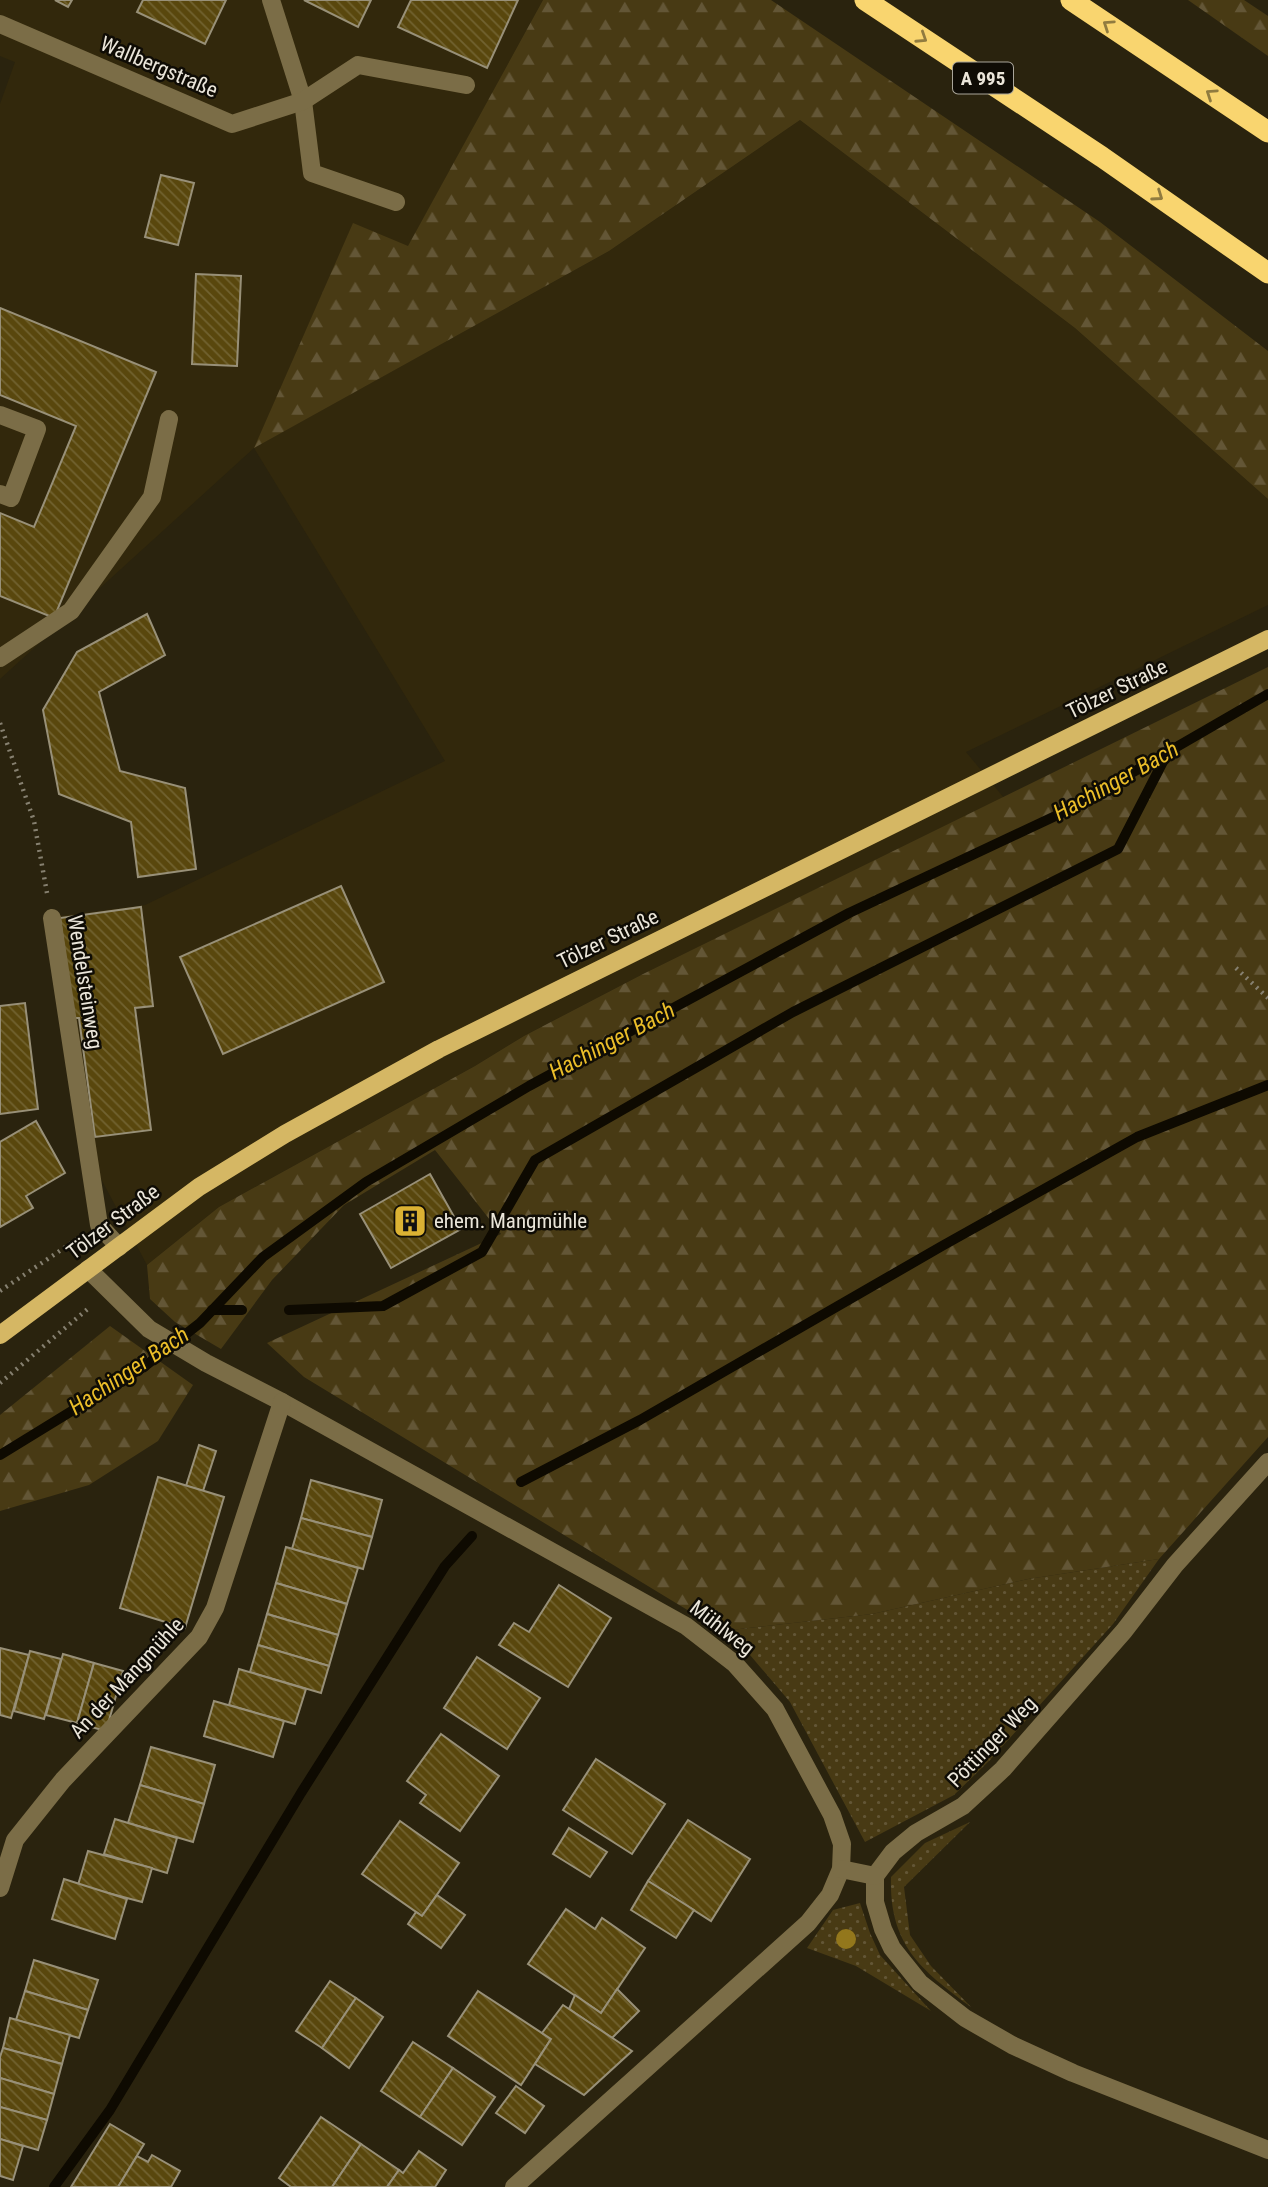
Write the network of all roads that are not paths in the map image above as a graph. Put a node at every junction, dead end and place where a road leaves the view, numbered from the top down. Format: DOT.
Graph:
graph roads {
  1 [pos="271,0"];
  2 [pos="864,0"];
  3 [pos="1071,0"];
  4 [pos="0,24"];
  5 [pos="466,85"];
  6 [pos="303,101"];
  7 [pos="1268,132"];
  8 [pos="396,202"];
  9 [pos="1268,273"];
  10 [pos="0,415"];
  11 [pos="169,419"];
  12 [pos="0,494"];
  13 [pos="1268,639"];
  14 [pos="0,658"];
  15 [pos="52,918"];
  16 [pos="118,1247"];
  17 [pos="89,1269"];
  18 [pos="0,1335"];
  19 [pos="282,1402"];
  20 [pos="1268,1462"];
  21 [pos="841,1869"];
  22 [pos="875,1875"];
  23 [pos="0,1888"];
  24 [pos="1268,2150"];
  25 [pos="514,2187"];
  1 -- 6 [label="street"];
  2 -- 9 [label="highway, A 995, one-way"];
  7 -- 3 [label="highway, one-way"];
  4 -- 6 [label="street, Wallbergstraße"];
  5 -- 6 [label="street, Wallbergstraße"];
  6 -- 8 [label="street"];
  10 -- 12 [label="street"];
  11 -- 14 [label="street"];
  13 -- 16 [label="main road, Tölzer Straße"];
  15 -- 16 [label="street, Wendelsteinweg"];
  16 -- 17 [label="main road, Tölzer Straße"];
  17 -- 18 [label="main road, Tölzer Straße"];
  17 -- 19 [label="street, Mühlweg"];
  19 -- 21 [label="street, Mühlweg"];
  19 -- 23 [label="street, An der Mangmühle"];
  20 -- 22 [label="street, Pöttinger Weg"];
  21 -- 22 [label="street"];
  21 -- 25 [label="street, Mühlweg"];
  22 -- 24 [label="street"];
}
